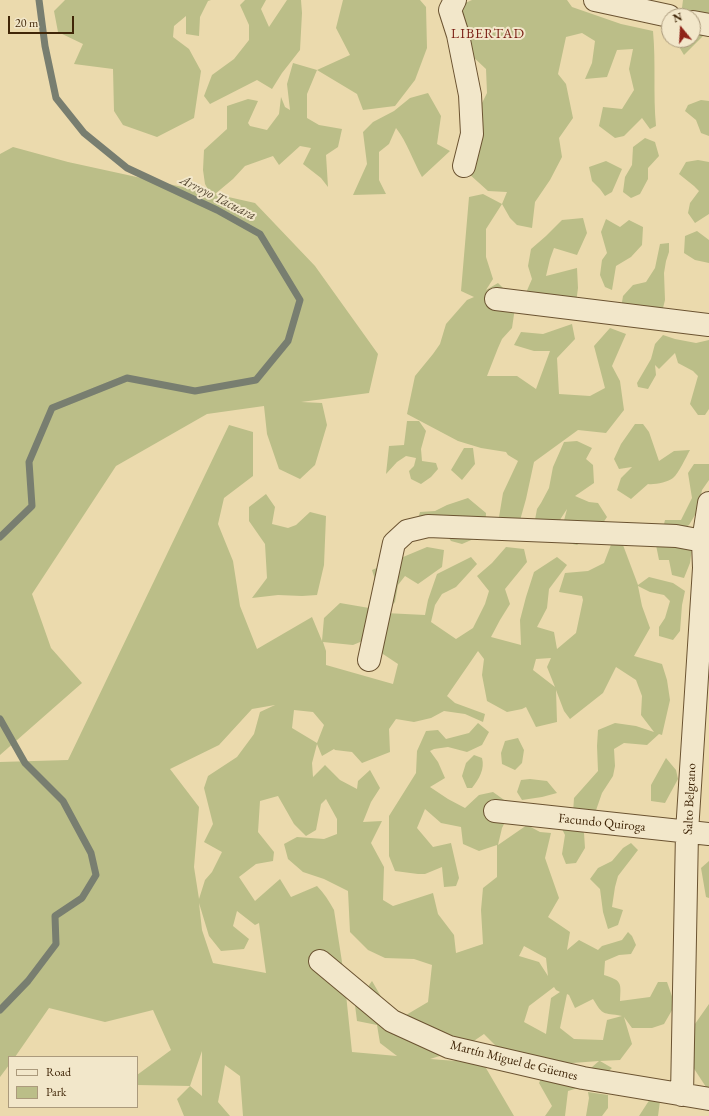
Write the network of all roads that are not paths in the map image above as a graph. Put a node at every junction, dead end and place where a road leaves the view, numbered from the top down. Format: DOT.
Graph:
graph roads {
  1 [pos="455,0"];
  2 [pos="595,0"];
  3 [pos="661,14"];
  4 [pos="464,166"];
  5 [pos="496,299"];
  6 [pos="709,325"];
  7 [pos="709,503"];
  8 [pos="703,541"];
  9 [pos="706,568"];
  10 [pos="369,660"];
  11 [pos="495,811"];
  12 [pos="688,832"];
  13 [pos="709,834"];
  14 [pos="320,961"];
  15 [pos="682,1095"];
  16 [pos="709,1099"];
  1 -- 4 [label="street"];
  2 -- 3 [label="street"];
  5 -- 6 [label="street"];
  7 -- 8 [label="street, Salto Belgrano"];
  8 -- 9 [label="street, Salto Belgrano"];
  8 -- 10 [label="street"];
  9 -- 12 [label="street, Salto Belgrano"];
  11 -- 12 [label="street, Facundo Quiroga"];
  12 -- 13 [label="street, Facundo Quiroga"];
  12 -- 15 [label="street, Salto Belgrano"];
  14 -- 15 [label="street, Martín Miguel de Güemes"];
  15 -- 16 [label="street, Martín Miguel de Güemes"];
}
